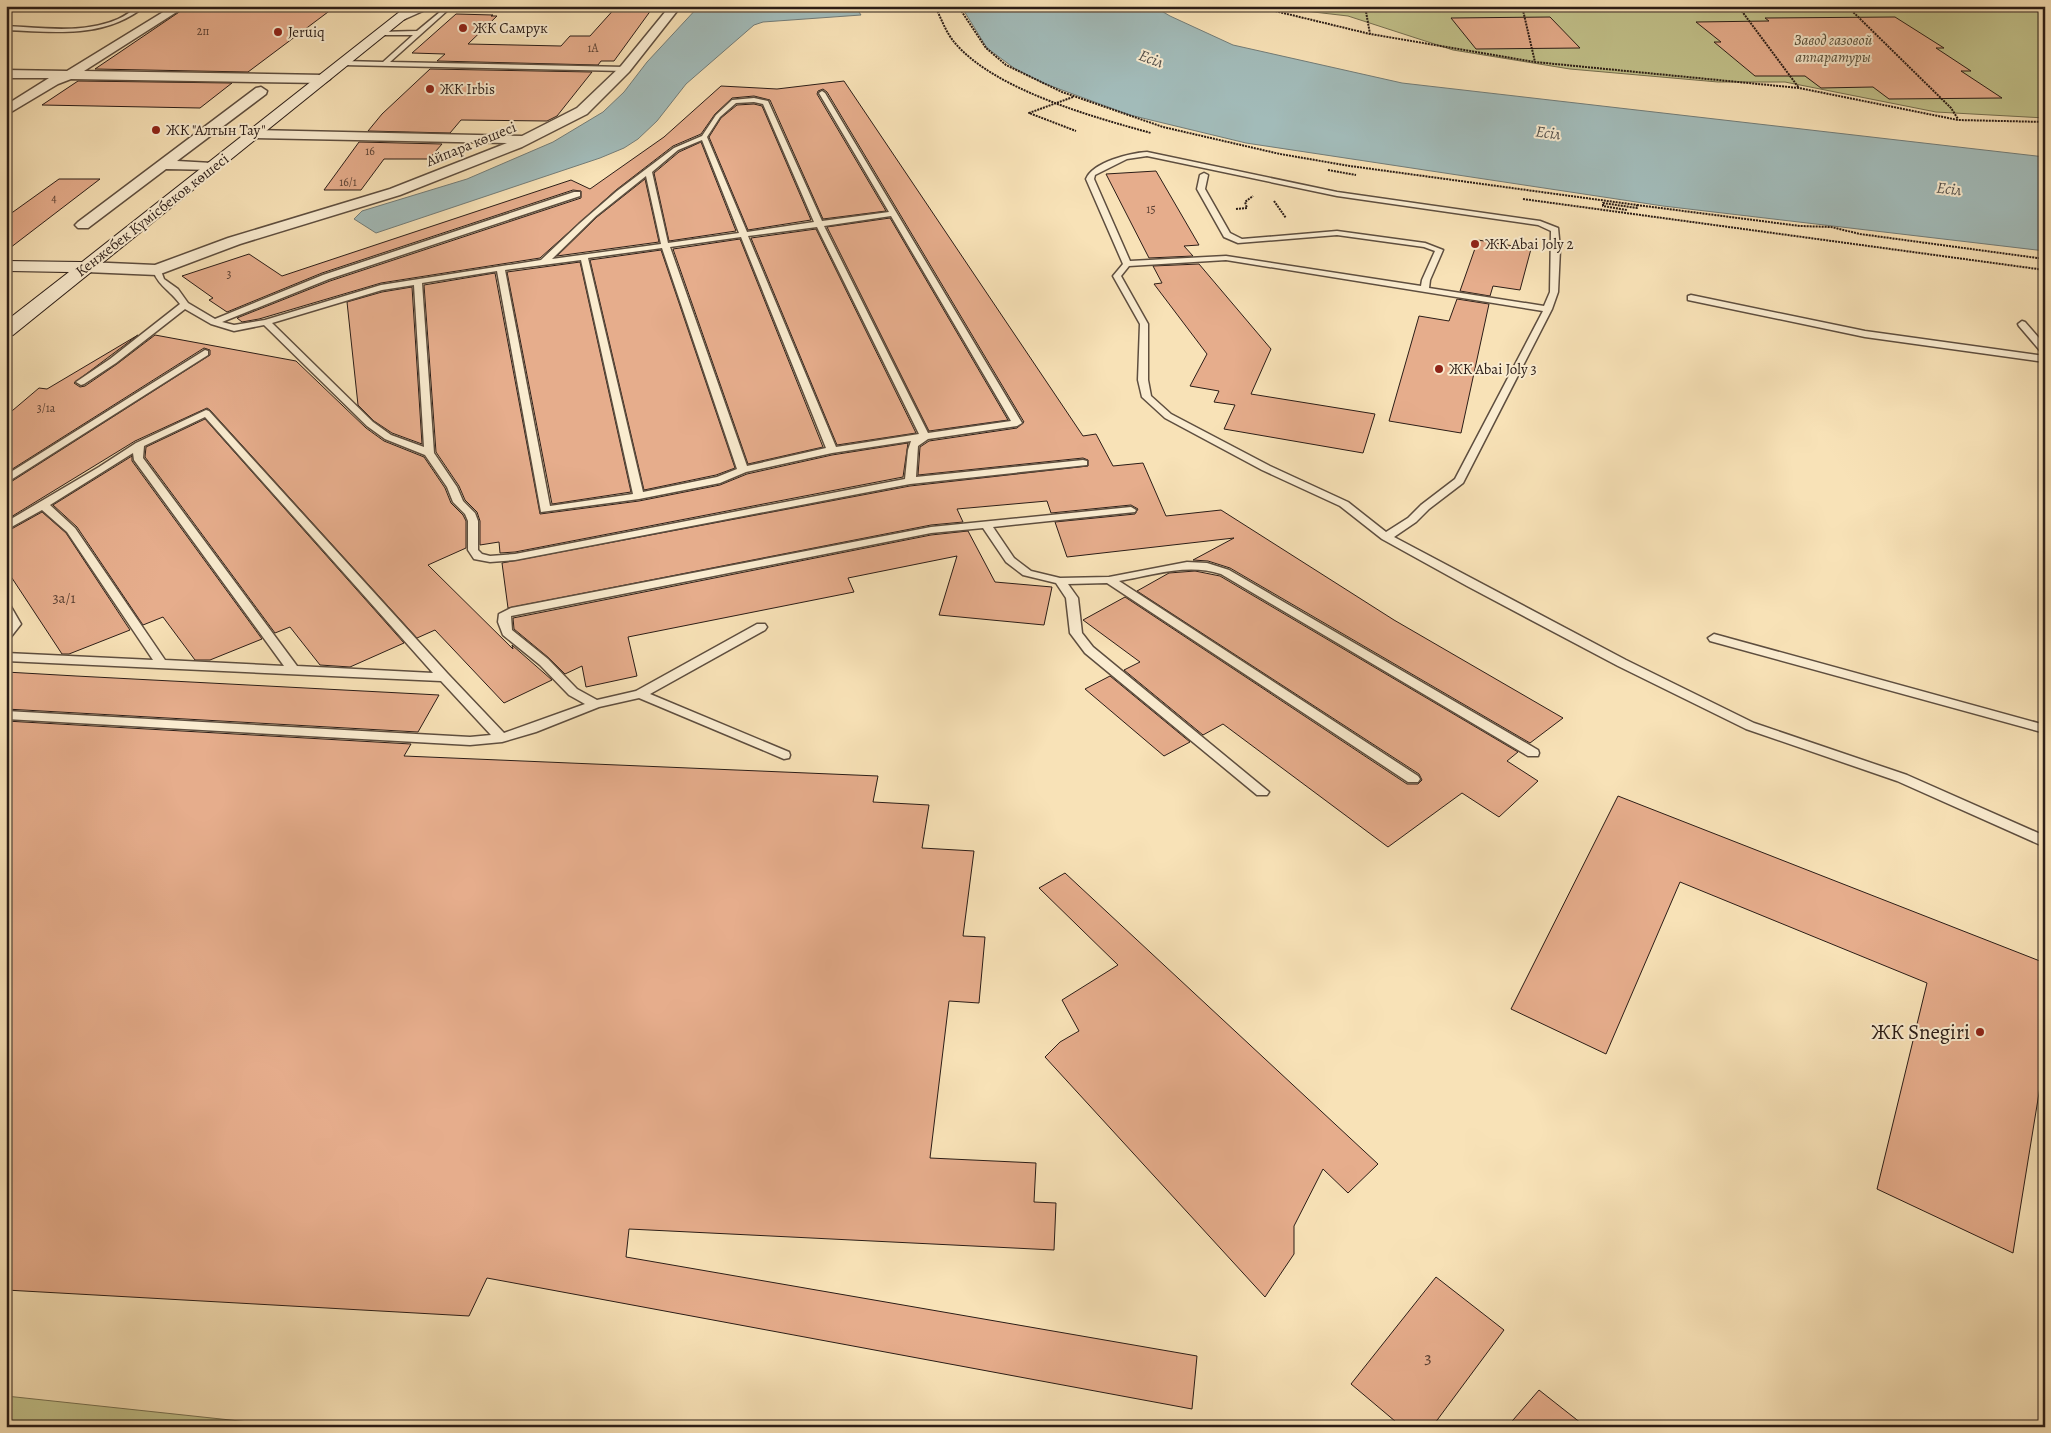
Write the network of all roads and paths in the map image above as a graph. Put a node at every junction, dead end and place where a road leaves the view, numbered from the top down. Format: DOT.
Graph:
graph roads {
  1 [pos="142,6"];
  2 [pos="181,6"];
  3 [pos="430,6"];
  4 [pos="676,6"];
  5 [pos="935,6"];
  6 [pos="958,6"];
  7 [pos="1214,6"];
  8 [pos="1365,6"];
  9 [pos="1522,6"];
  10 [pos="1738,6"];
  11 [pos="1847,6"];
  12 [pos="446,9"];
  13 [pos="408,10"];
  14 [pos="6,28"];
  15 [pos="382,32"];
  16 [pos="420,33"];
  17 [pos="1370,34"];
  18 [pos="1535,62"];
  19 [pos="344,63"];
  20 [pos="384,64"];
  21 [pos="624,69"];
  22 [pos="6,74"];
  23 [pos="70,75"];
  24 [pos="324,79"];
  25 [pos="1799,88"];
  26 [pos="261,91"];
  27 [pos="822,93"];
  28 [pos="1073,97"];
  29 [pos="1058,102"];
  30 [pos="6,111"];
  31 [pos="225,118"];
  32 [pos="1958,120"];
  33 [pos="2045,122"];
  34 [pos="250,124"];
  35 [pos="1076,131"];
  36 [pos="1157,135"];
  37 [pos="704,137"];
  38 [pos="527,139"];
  39 [pos="162,165"];
  40 [pos="212,167"];
  41 [pos="1324,169"];
  42 [pos="648,171"];
  43 [pos="1204,175"];
  44 [pos="1362,176"];
  45 [pos="577,194"];
  46 [pos="1253,196"];
  47 [pos="1517,198"];
  48 [pos="1274,200"];
  49 [pos="1637,204"];
  50 [pos="1211,210"];
  51 [pos="1636,213"];
  52 [pos="892,214"];
  53 [pos="819,224"];
  54 [pos="83,225"];
  55 [pos="744,234"];
  56 [pos="1301,236"];
  57 [pos="665,245"];
  58 [pos="584,257"];
  59 [pos="2045,259"];
  60 [pos="544,262"];
  61 [pos="1127,264"];
  62 [pos="6,266"];
  63 [pos="86,267"];
  64 [pos="501,268"];
  65 [pos="157,270"];
  66 [pos="2045,270"];
  67 [pos="418,281"];
  68 [pos="1425,290"];
  69 [pos="1691,298"];
  70 [pos="185,305"];
  71 [pos="1548,309"];
  72 [pos="214,322"];
  73 [pos="266,322"];
  74 [pos="2022,324"];
  75 [pos="6,331"];
  76 [pos="2045,351"];
  77 [pos="205,353"];
  78 [pos="2045,359"];
  79 [pos="81,382"];
  80 [pos="925,436"];
  81 [pos="139,445"];
  82 [pos="832,450"];
  83 [pos="429,453"];
  84 [pos="1083,463"];
  85 [pos="743,470"];
  86 [pos="6,480"];
  87 [pos="910,481"];
  88 [pos="639,496"];
  89 [pos="43,505"];
  90 [pos="1131,510"];
  91 [pos="987,526"];
  92 [pos="6,527"];
  93 [pos="1386,537"];
  94 [pos="1109,580"];
  95 [pos="1060,581"];
  96 [pos="6,607"];
  97 [pos="11,623"];
  98 [pos="761,626"];
  99 [pos="6,635"];
  100 [pos="1714,638"];
  101 [pos="6,656"];
  102 [pos="160,662"];
  103 [pos="293,670"];
  104 [pos="444,677"];
  105 [pos="640,694"];
  106 [pos="596,704"];
  107 [pos="6,715"];
  108 [pos="2045,729"];
  109 [pos="502,738"];
  110 [pos="1533,753"];
  111 [pos="784,755"];
  112 [pos="1413,779"];
  113 [pos="1262,792"];
  114 [pos="2045,842"];
  1 -- 14 [label="lane"];
  2 -- 23 [label="street"];
  3 -- 13 [label="street"];
  4 -- 21 [label="street, Айпара көшесі"];
  5 -- 29 [label="path"];
  6 -- 28 [label="path"];
  7 -- 17 [label="path"];
  8 -- 17 [label="path"];
  9 -- 18 [label="path"];
  10 -- 25 [label="path"];
  11 -- 32 [label="path"];
  12 -- 16 [label="lane"];
  13 -- 15 [label="street, Кенжебек Күмісбеков көшесі"];
  15 -- 16 [label="lane"];
  15 -- 19 [label="street, Кенжебек Күмісбеков көшесі"];
  16 -- 20 [label="lane"];
  17 -- 18 [label="path"];
  18 -- 25 [label="path"];
  19 -- 20 [label="lane"];
  19 -- 24 [label="street, Кенжебек Күмісбеков көшесі"];
  20 -- 21 [label="lane"];
  21 -- 38 [label="street, Айпара көшесі"];
  22 -- 23 [label="street"];
  23 -- 24 [label="street"];
  23 -- 30 [label="street"];
  24 -- 34 [label="street, Кенжебек Күмісбеков көшесі"];
  25 -- 32 [label="path"];
  26 -- 31 [label="street"];
  27 -- 52 [label="lane"];
  28 -- 29 [label="path"];
  28 -- 49 [label="path"];
  29 -- 35 [label="path"];
  29 -- 36 [label="path"];
  31 -- 34 [label="street"];
  31 -- 39 [label="street"];
  32 -- 33 [label="path"];
  34 -- 38 [label="street"];
  34 -- 40 [label="street, Кенжебек Күмісбеков көшесі"];
  37 -- 42 [label="lane"];
  37 -- 53 [label="lane"];
  37 -- 55 [label="lane"];
  38 -- 65 [label="street, Айпара көшесі"];
  39 -- 40 [label="street"];
  39 -- 54 [label="street"];
  40 -- 63 [label="street, Кенжебек Күмісбеков көшесі"];
  41 -- 44 [label="path"];
  42 -- 57 [label="lane"];
  42 -- 60 [label="lane"];
  43 -- 50 [label="lane"];
  45 -- 72 [label="lane"];
  46 -- 50 [label="path"];
  47 -- 51 [label="path"];
  48 -- 56 [label="path"];
  49 -- 51 [label="path"];
  49 -- 59 [label="path"];
  50 -- 56 [label="lane"];
  51 -- 66 [label="path"];
  52 -- 53 [label="lane"];
  52 -- 80 [label="lane"];
  53 -- 55 [label="lane"];
  53 -- 80 [label="lane"];
  55 -- 57 [label="lane"];
  55 -- 82 [label="lane"];
  56 -- 68 [label="lane"];
  57 -- 58 [label="lane"];
  57 -- 85 [label="lane"];
  58 -- 60 [label="lane"];
  58 -- 88 [label="lane"];
  60 -- 64 [label="lane"];
  61 -- 68 [label="lane"];
  61 -- 71 [label="lane"];
  61 -- 93 [label="lane"];
  62 -- 63 [label="street"];
  63 -- 65 [label="street"];
  63 -- 75 [label="street, Кенжебек Күмісбеков көшесі"];
  64 -- 67 [label="lane"];
  64 -- 88 [label="lane"];
  65 -- 70 [label="lane"];
  67 -- 73 [label="lane"];
  67 -- 83 [label="lane"];
  68 -- 71 [label="lane"];
  69 -- 78 [label="lane"];
  70 -- 72 [label="lane"];
  70 -- 79 [label="lane"];
  71 -- 93 [label="lane"];
  72 -- 73 [label="lane"];
  73 -- 83 [label="lane"];
  74 -- 76 [label="lane"];
  77 -- 86 [label="lane"];
  80 -- 82 [label="lane"];
  80 -- 87 [label="lane"];
  81 -- 89 [label="lane"];
  81 -- 103 [label="lane"];
  81 -- 104 [label="lane"];
  82 -- 85 [label="lane"];
  83 -- 87 [label="lane"];
  84 -- 87 [label="lane"];
  85 -- 88 [label="lane"];
  89 -- 92 [label="lane"];
  89 -- 102 [label="lane"];
  90 -- 91 [label="lane"];
  91 -- 95 [label="lane"];
  91 -- 106 [label="lane"];
  93 -- 114 [label="lane"];
  94 -- 95 [label="lane"];
  94 -- 110 [label="lane"];
  94 -- 112 [label="lane"];
  95 -- 113 [label="lane"];
  96 -- 97 [label="lane"];
  97 -- 99 [label="lane"];
  98 -- 105 [label="lane"];
  100 -- 108 [label="lane"];
  101 -- 102 [label="lane"];
  102 -- 103 [label="lane"];
  103 -- 104 [label="lane"];
  104 -- 109 [label="lane"];
  105 -- 106 [label="lane"];
  105 -- 111 [label="lane"];
  106 -- 109 [label="lane"];
  107 -- 109 [label="lane"];
}
